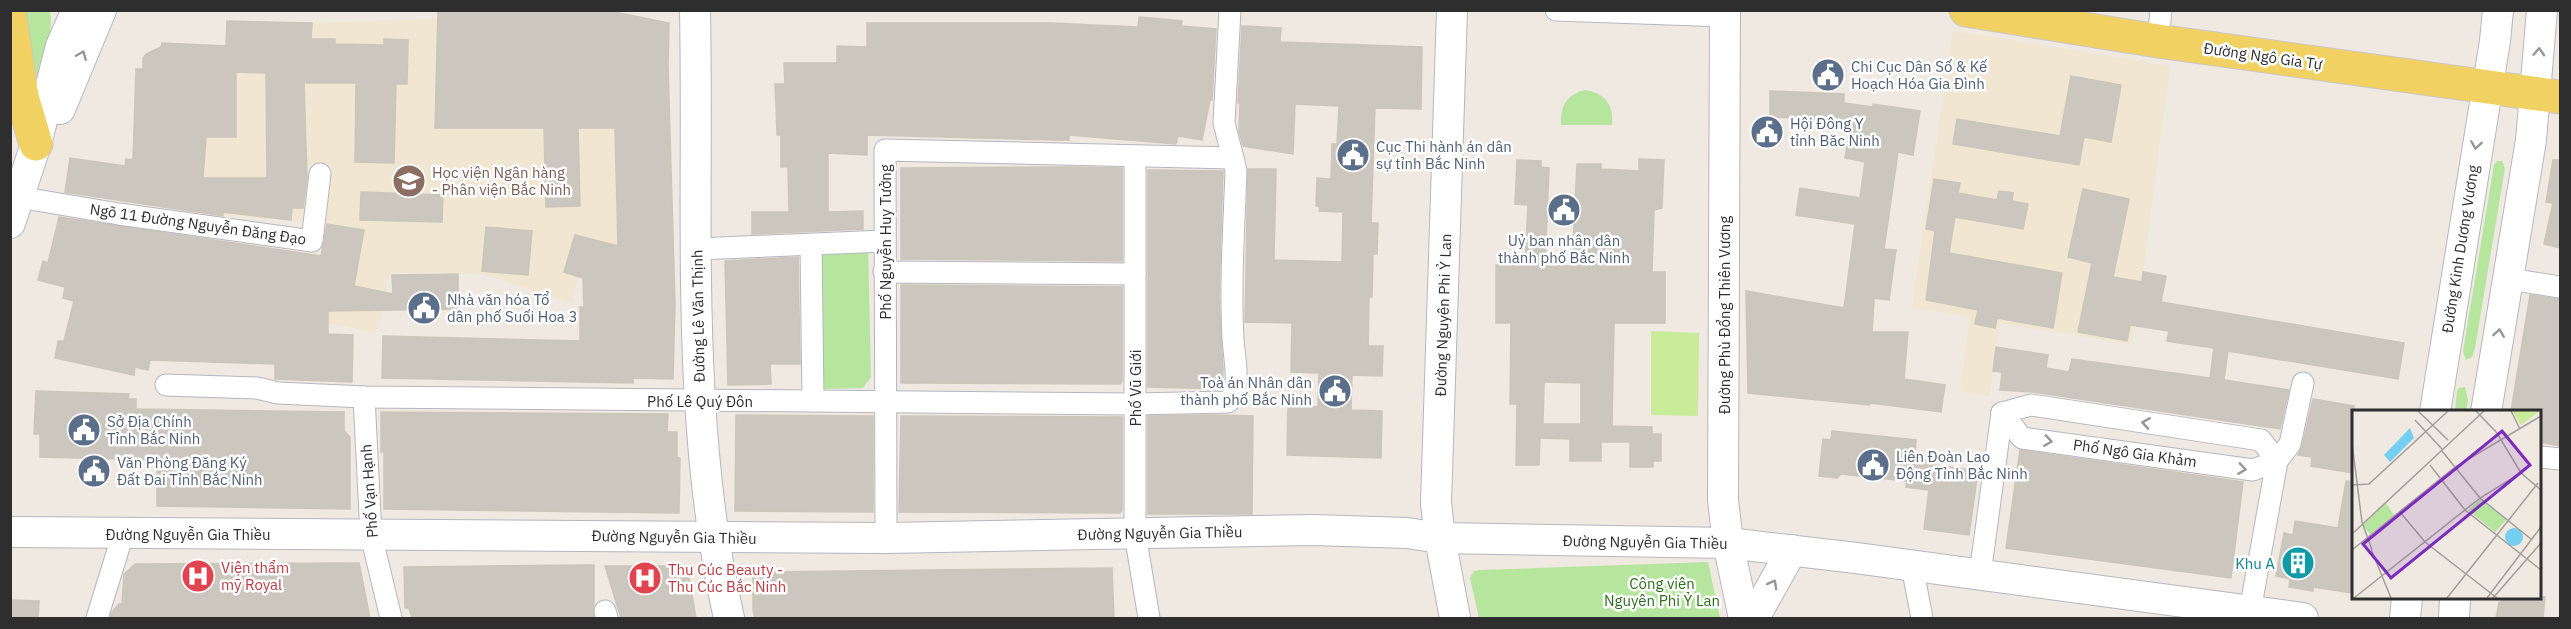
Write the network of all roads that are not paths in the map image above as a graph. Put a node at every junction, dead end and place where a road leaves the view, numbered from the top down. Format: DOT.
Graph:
graph roads {
  1 [pos="77,10"];
  2 [pos="101,10"];
  3 [pos="695,10"];
  4 [pos="1230,10"];
  5 [pos="1452,10"];
  6 [pos="1556,10"];
  7 [pos="1966,10"];
  8 [pos="2498,10"];
  9 [pos="2542,10"];
  10 [pos="1725,13"];
  11 [pos="2005,14"];
  12 [pos="10,18"];
  13 [pos="2159,26"];
  14 [pos="2486,87"];
  15 [pos="2549,95"];
  16 [pos="36,144"];
  17 [pos="1135,157"];
  18 [pos="1233,158"];
  19 [pos="320,174"];
  20 [pos="14,210"];
  21 [pos="884,242"];
  22 [pos="811,245"];
  23 [pos="697,249"];
  24 [pos="884,272"];
  25 [pos="1135,274"];
  26 [pos="2508,279"];
  27 [pos="2560,287"];
  28 [pos="2443,362"];
  29 [pos="2493,368"];
  30 [pos="2303,383"];
  31 [pos="166,385"];
  32 [pos="364,397"];
  33 [pos="700,401"];
  34 [pos="813,401"];
  35 [pos="887,401"];
  36 [pos="1135,404"];
  37 [pos="2435,410"];
  38 [pos="2486,410"];
  39 [pos="2002,413"];
  40 [pos="2088,414"];
  41 [pos="2182,428"];
  42 [pos="2084,446"];
  43 [pos="2541,457"];
  44 [pos="2560,459"];
  45 [pos="2179,460"];
  46 [pos="2277,461"];
  47 [pos="10,532"];
  48 [pos="123,534"];
  49 [pos="1136,534"];
  50 [pos="371,535"];
  51 [pos="712,537"];
  52 [pos="886,538"];
  53 [pos="1440,538"];
  54 [pos="1728,543"];
  55 [pos="1791,550"];
  56 [pos="1912,566"];
  57 [pos="1980,574"];
  58 [pos="2407,599"];
  59 [pos="2455,599"];
  60 [pos="2250,611"];
  61 [pos="97,618"];
  62 [pos="391,618"];
  63 [pos="729,618"];
  64 [pos="1149,618"];
  65 [pos="1455,618"];
  66 [pos="1744,618"];
  67 [pos="1754,618"];
  68 [pos="1922,618"];
  69 [pos="2303,618"];
  70 [pos="2405,618"];
  71 [pos="2454,618"];
  1 -- 16 [label="street"];
  16 -- 2 [label="street, one-way"];
  3 -- 23 [label="street, Đường Lê Văn Thịnh"];
  4 -- 18 [label="street"];
  5 -- 53 [label="street, Đường Nguyên Phi Ỷ Lan"];
  6 -- 10 [label="street"];
  7 -- 11 [label="main road, Đường Ngô Gia Tự"];
  8 -- 14 [label="street, Đường Kinh Dương Vương"];
  15 -- 9 [label="street, one-way"];
  10 -- 54 [label="street, Đường Phù Đổng Thiên Vương"];
  11 -- 13 [label="main road, Đường Ngô Gia Tự"];
  12 -- 16 [label="main road"];
  13 -- 14 [label="main road, Đường Ngô Gia Tự"];
  14 -- 15 [label="main road, Đường Ngô Gia Tự"];
  14 -- 28 [label="street, Đường Kinh Dương Vương, one-way"];
  15 -- 26 [label="street"];
  16 -- 20 [label="street"];
  17 -- 18 [label="street, Phố Nguyễn Huy Tưởng"];
  17 -- 21 [label="street, Phố Nguyễn Huy Tưởng"];
  17 -- 25 [label="street, Phố Vũ Giới"];
  18 -- 36 [label="street, Phố Lê Quý Đôn"];
  19 -- 20 [label="street, Ngõ 11 Đường Nguyễn Đăng Đạo"];
  21 -- 22 [label="street"];
  21 -- 24 [label="street, Phố Nguyễn Huy Tưởng"];
  22 -- 23 [label="street"];
  22 -- 34 [label="street"];
  23 -- 33 [label="street, Đường Lê Văn Thịnh"];
  24 -- 25 [label="street"];
  24 -- 35 [label="street, Phố Nguyễn Huy Tưởng"];
  25 -- 36 [label="street, Phố Vũ Giới"];
  26 -- 27 [label="street"];
  29 -- 26 [label="street, one-way"];
  28 -- 29 [label="street"];
  28 -- 37 [label="street, Đường Kinh Dương Vương"];
  29 -- 38 [label="street"];
  30 -- 46 [label="street"];
  31 -- 32 [label="street, Phố Lê Quý Đôn"];
  32 -- 33 [label="street, Phố Lê Quý Đôn"];
  32 -- 50 [label="street, Phố Vạn Hạnh"];
  33 -- 34 [label="street, Phố Lê Quý Đôn"];
  33 -- 51 [label="street, Đường Lê Văn Thịnh"];
  34 -- 35 [label="street, Phố Lê Quý Đôn"];
  35 -- 36 [label="street, Phố Lê Quý Đôn"];
  35 -- 52 [label="street, Phố Nguyễn Huy Tưởng"];
  36 -- 49 [label="street, Phố Vũ Giới"];
  39 -- 40 [label="street, Phố Ngô Gia Khảm"];
  39 -- 42 [label="street, Phố Ngô Gia Khảm, one-way"];
  39 -- 57 [label="street"];
  41 -- 40 [label="street, Phố Ngô Gia Khảm, one-way"];
  40 -- 42 [label="street"];
  41 -- 45 [label="street"];
  41 -- 46 [label="street, Phố Ngô Gia Khảm"];
  42 -- 45 [label="street, Phố Ngô Gia Khảm"];
  43 -- 44 [label="street"];
  45 -- 46 [label="street, Phố Ngô Gia Khảm, one-way"];
  46 -- 60 [label="street"];
  47 -- 48 [label="street, Đường Nguyễn Gia Thiều"];
  48 -- 50 [label="street, Đường Nguyễn Gia Thiều"];
  48 -- 61 [label="street"];
  49 -- 52 [label="street, Đường Nguyễn Gia Thiều"];
  49 -- 53 [label="street, Đường Nguyễn Gia Thiều"];
  49 -- 64 [label="street, Phố Vũ Giới"];
  50 -- 51 [label="street, Đường Nguyễn Gia Thiều"];
  50 -- 62 [label="street, Phố Vạn Hạnh"];
  51 -- 52 [label="street, Đường Nguyễn Gia Thiều"];
  51 -- 63 [label="street, Đường Lê Văn Thịnh"];
  53 -- 54 [label="street, Đường Nguyễn Gia Thiều"];
  53 -- 65 [label="street, Đường Nguyên Phi Ỷ Lan"];
  54 -- 55 [label="street, Đường Nguyễn Gia Thiều"];
  54 -- 66 [label="street, Đường Phù Đổng Thiên Vương"];
  55 -- 56 [label="street, Đường Nguyễn Gia Thiều"];
  67 -- 55 [label="street, one-way"];
  56 -- 57 [label="street, Đường Nguyễn Gia Thiều"];
  56 -- 68 [label="street"];
  57 -- 60 [label="street, Đường Nguyễn Gia Thiều"];
  58 -- 70 [label="street"];
  59 -- 71 [label="street"];
  60 -- 69 [label="street, Đường Nguyễn Gia Thiều"];
}
